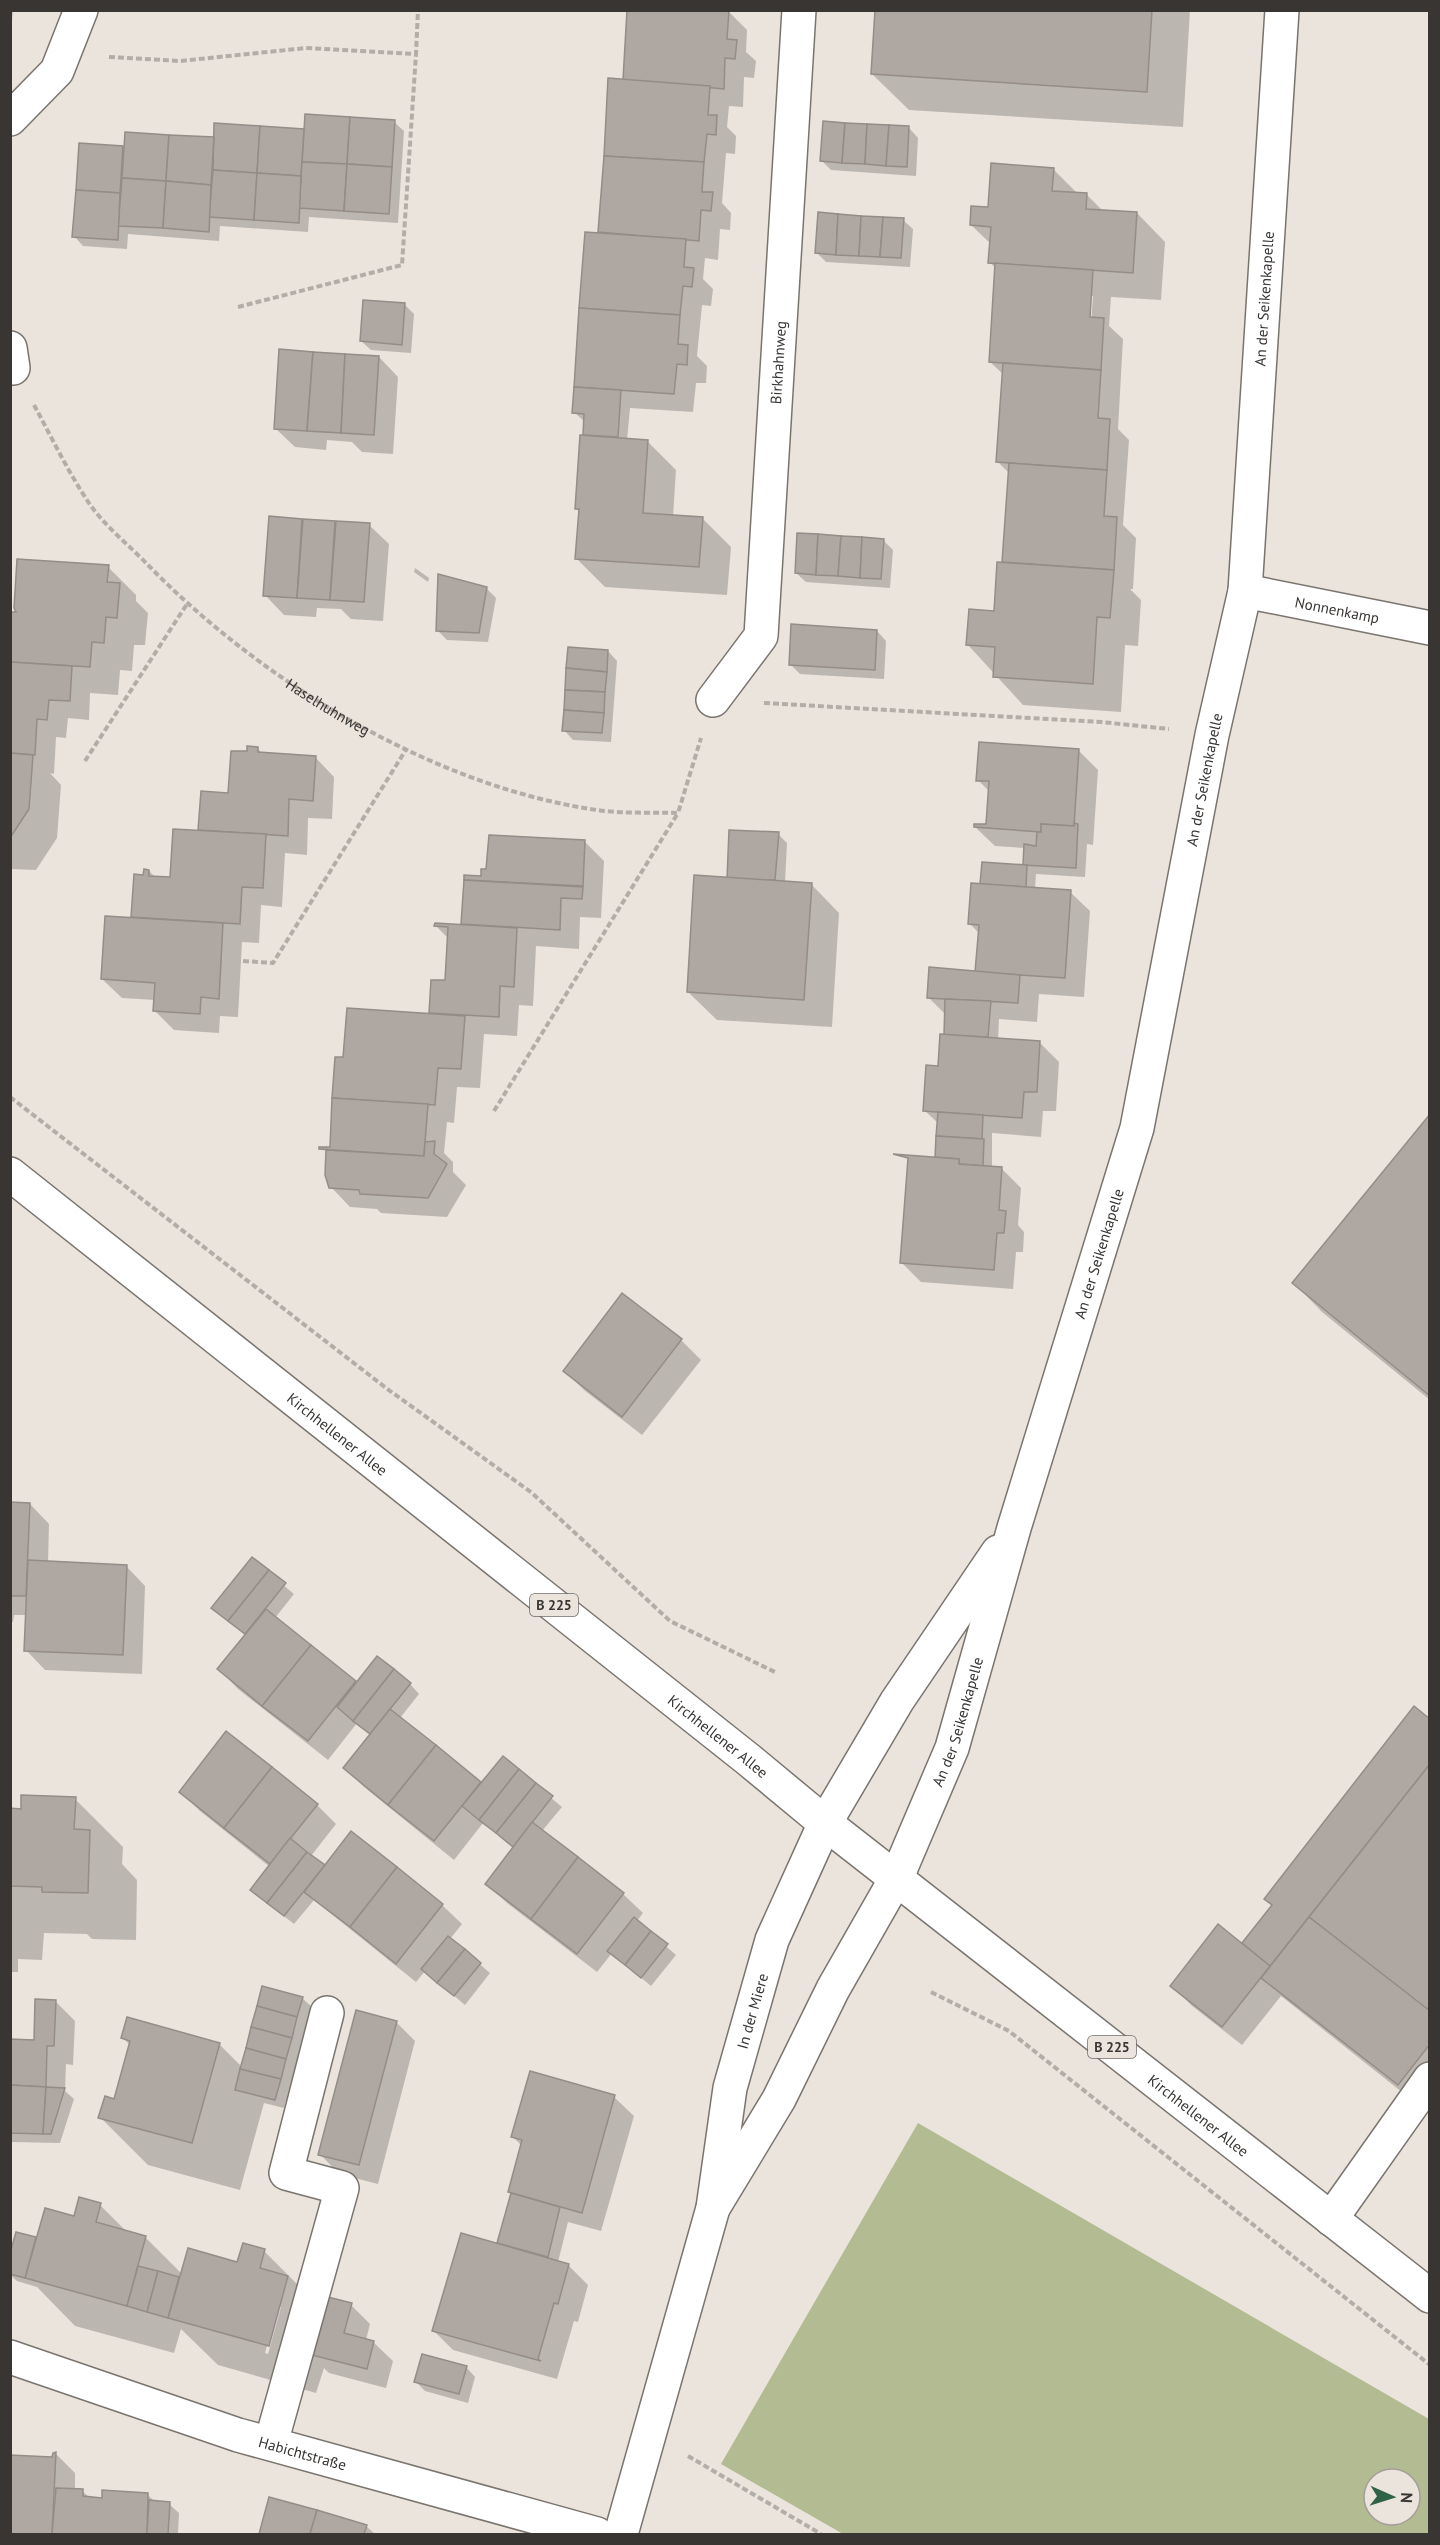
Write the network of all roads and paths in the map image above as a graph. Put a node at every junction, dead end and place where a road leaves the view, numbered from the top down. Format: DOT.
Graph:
graph roads {
  1 [pos="81,10"];
  2 [pos="418,10"];
  3 [pos="799,10"];
  4 [pos="1282,10"];
  5 [pos="416,54"];
  6 [pos="63,55"];
  7 [pos="10,119"];
  8 [pos="238,307"];
  9 [pos="12,358"];
  10 [pos="1245,591"];
  11 [pos="187,604"];
  12 [pos="1430,628"];
  13 [pos="713,700"];
  14 [pos="1212,735"];
  15 [pos="407,748"];
  16 [pos="85,760"];
  17 [pos="678,813"];
  18 [pos="243,961"];
  19 [pos="10,1097"];
  20 [pos="494,1111"];
  21 [pos="10,1174"];
  22 [pos="1014,1528"];
  23 [pos="777,1673"];
  24 [pos="825,1823"];
  25 [pos="897,1877"];
  26 [pos="931,1992"];
  27 [pos="327,2013"];
  28 [pos="1430,2079"];
  29 [pos="713,2208"];
  30 [pos="1331,2218"];
  31 [pos="1430,2296"];
  32 [pos="10,2357"];
  33 [pos="1430,2365"];
  34 [pos="649,2433"];
  35 [pos="271,2443"];
  36 [pos="597,2535"];
  37 [pos="621,2535"];
  38 [pos="821,2535"];
  1 -- 6 [label="street"];
  2 -- 5 [label="path"];
  3 -- 13 [label="street, Birkhahnweg"];
  4 -- 10 [label="street, An der Seikenkapelle"];
  5 -- 6 [label="path"];
  5 -- 8 [label="path"];
  6 -- 7 [label="street"];
  9 -- 11 [label="path, Haselhuhnweg"];
  10 -- 12 [label="street, Nonnenkamp"];
  10 -- 14 [label="street, An der Seikenkapelle"];
  11 -- 15 [label="path, Haselhuhnweg"];
  11 -- 16 [label="path"];
  13 -- 14 [label="path"];
  13 -- 17 [label="path"];
  14 -- 22 [label="street, An der Seikenkapelle"];
  15 -- 17 [label="path, Haselhuhnweg"];
  15 -- 18 [label="path"];
  17 -- 20 [label="path"];
  19 -- 23 [label="path"];
  21 -- 24 [label="street, Kirchhellener Allee / B 225"];
  22 -- 24 [label="street, An der Seikenkapelle"];
  22 -- 25 [label="street, An der Seikenkapelle"];
  24 -- 25 [label="street, Kirchhellener Allee / B 225"];
  24 -- 29 [label="street, In der Miere"];
  25 -- 29 [label="street, In der Miere"];
  25 -- 30 [label="street, Kirchhellener Allee / B 225"];
  26 -- 33 [label="path"];
  27 -- 35 [label="street"];
  28 -- 30 [label="street"];
  29 -- 34 [label="street, In der Miere"];
  30 -- 31 [label="street, Kirchhellener Allee / B 225"];
  32 -- 35 [label="street, Habichtstraße"];
  34 -- 37 [label="street, In der Miere"];
  34 -- 38 [label="path"];
  35 -- 36 [label="street, Habichtstraße"];
}
